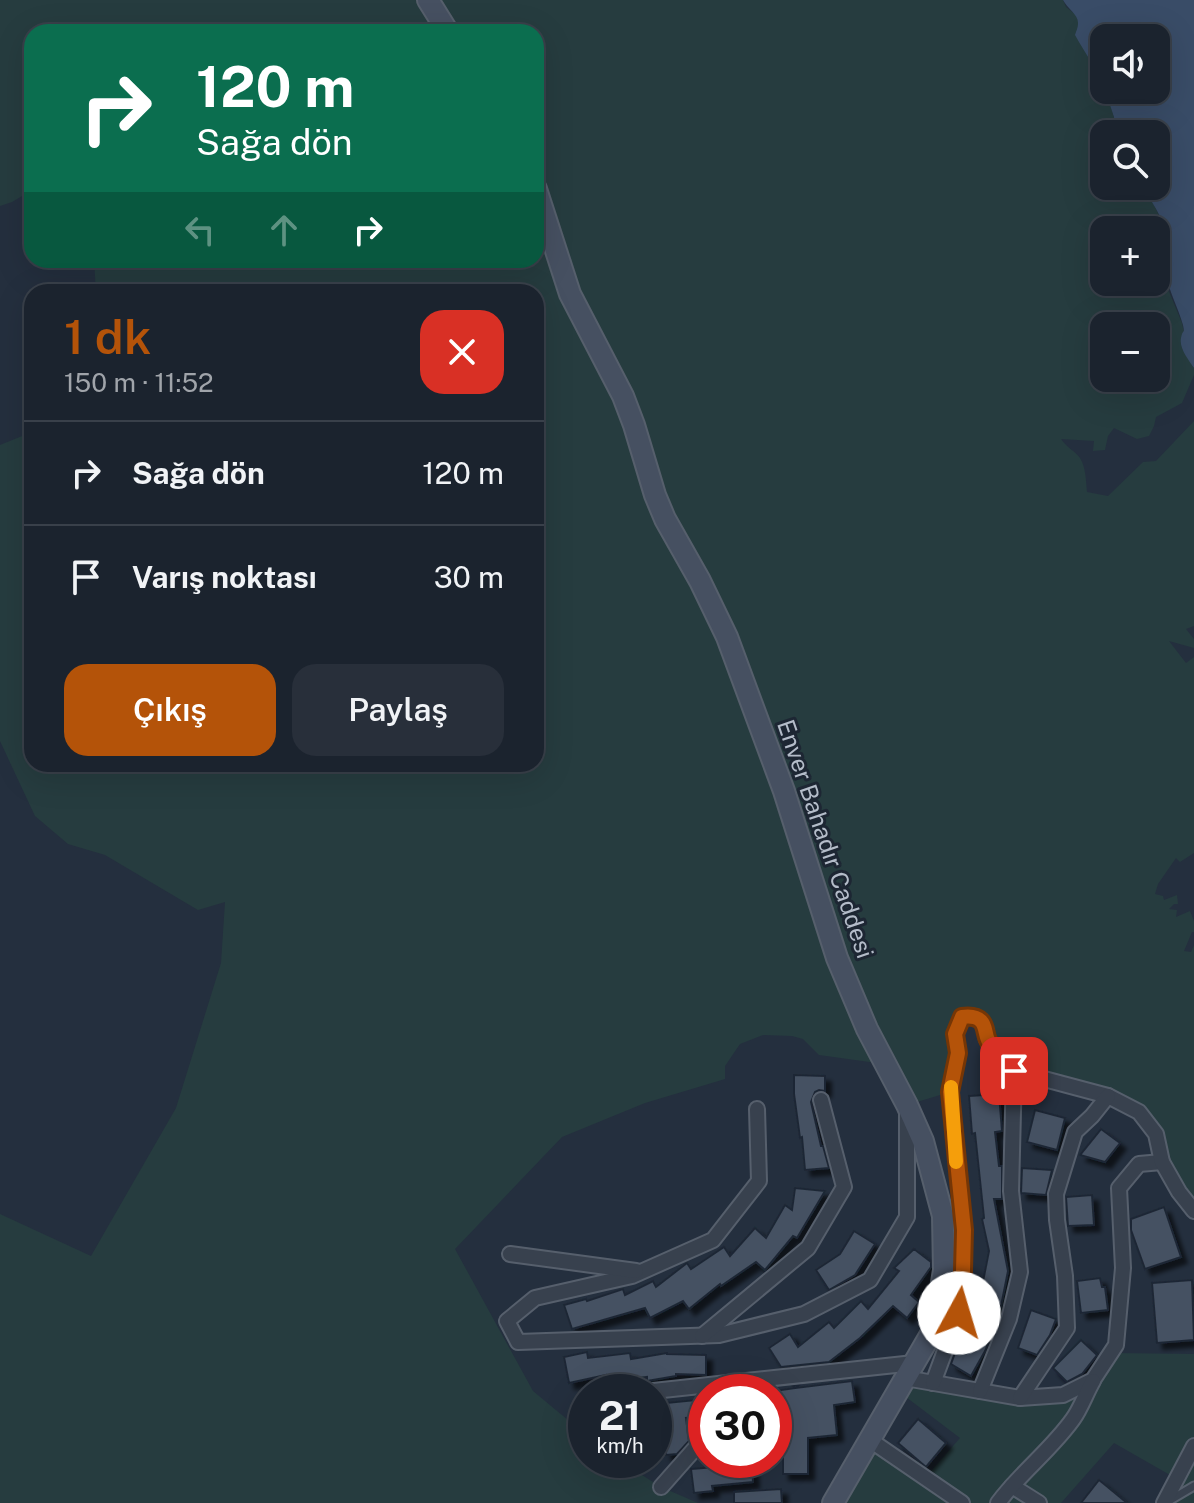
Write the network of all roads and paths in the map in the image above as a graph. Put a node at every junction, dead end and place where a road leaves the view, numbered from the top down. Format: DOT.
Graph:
graph roads {
  1 [pos="428,0"];
  2 [pos="443,24"];
  3 [pos="544,214"];
  4 [pos="1014,1071"];
  5 [pos="1108,1096"];
  6 [pos="821,1100"];
  7 [pos="907,1105"];
  8 [pos="757,1109"];
  9 [pos="1162,1162"];
  10 [pos="1194,1211"];
  11 [pos="510,1254"];
  12 [pos="641,1272"];
  13 [pos="702,1336"];
  14 [pos="910,1371"];
  15 [pos="792,1378"];
  16 [pos="1093,1380"];
  17 [pos="933,1383"];
  18 [pos="980,1391"];
  19 [pos="1020,1398"];
  20 [pos="870,1440"];
  21 [pos="1194,1446"];
  22 [pos="688,1456"];
  23 [pos="1012,1486"];
  24 [pos="1194,1486"];
  25 [pos="661,1487"];
  26 [pos="833,1503"];
  27 [pos="962,1503"];
  28 [pos="998,1503"];
  29 [pos="1039,1503"];
  30 [pos="1164,1503"];
  1 -- 2 [label="main road"];
  3 -- 7 [label="main road, Enver Bahadır Caddesi"];
  4 -- 5 [label="street"];
  4 -- 17 [label="street"];
  4 -- 18 [label="street"];
  5 -- 9 [label="street"];
  5 -- 19 [label="street"];
  6 -- 13 [label="street"];
  7 -- 13 [label="street"];
  7 -- 14 [label="main road, Enver Bahadır Caddesi"];
  8 -- 12 [label="street"];
  9 -- 10 [label="street"];
  9 -- 16 [label="street"];
  11 -- 12 [label="street"];
  12 -- 13 [label="street"];
  14 -- 15 [label="street"];
  14 -- 17 [label="street"];
  14 -- 20 [label="main road, Enver Bahadır Caddesi"];
  16 -- 19 [label="street"];
  16 -- 23 [label="street"];
  17 -- 18 [label="street"];
  18 -- 19 [label="street"];
  20 -- 26 [label="main road, Enver Bahadır Caddesi"];
  20 -- 27 [label="street"];
  21 -- 30 [label="street"];
  22 -- 25 [label="street"];
  23 -- 28 [label="street"];
  23 -- 29 [label="street"];
  24 -- 30 [label="lane"];
}
